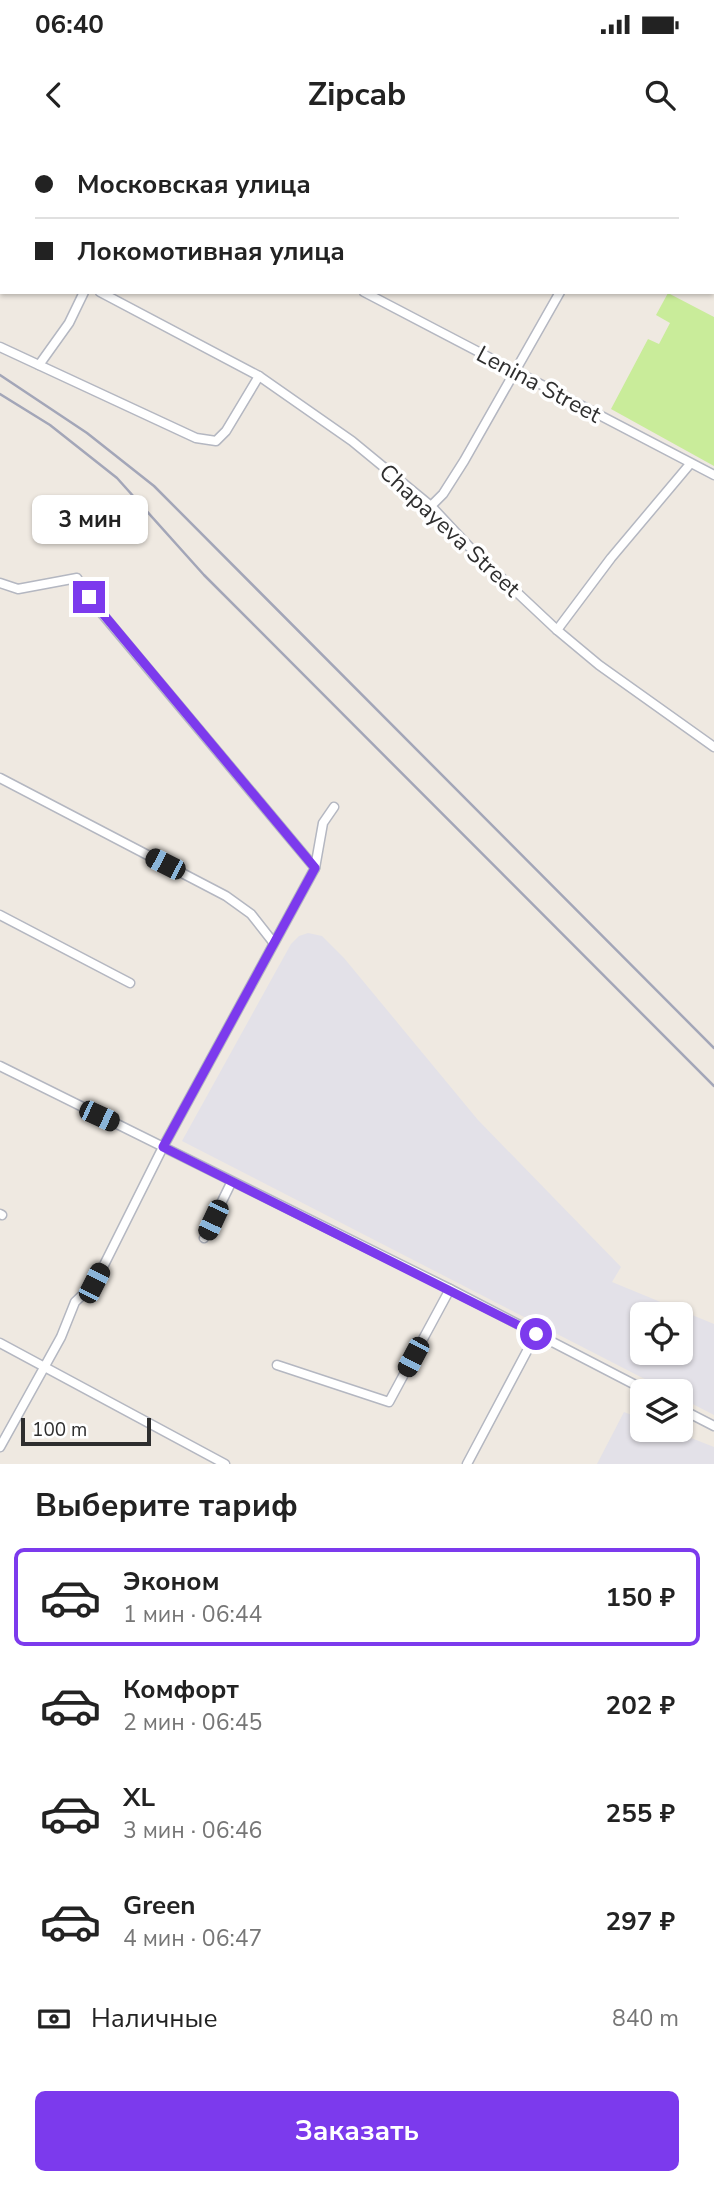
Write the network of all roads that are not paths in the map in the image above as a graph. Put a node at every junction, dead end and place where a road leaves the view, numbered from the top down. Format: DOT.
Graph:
graph roads {
  1 [pos="83,294"];
  2 [pos="104,294"];
  3 [pos="368,294"];
  4 [pos="559,294"];
  5 [pos="0,347"];
  6 [pos="39,365"];
  7 [pos="517,372"];
  8 [pos="259,376"];
  9 [pos="690,464"];
  10 [pos="714,475"];
  11 [pos="431,506"];
  12 [pos="0,583"];
  13 [pos="557,630"];
  14 [pos="714,747"];
  15 [pos="0,778"];
  16 [pos="334,807"];
  17 [pos="315,868"];
  18 [pos="0,915"];
  19 [pos="273,942"];
  20 [pos="130,983"];
  21 [pos="0,1066"];
  22 [pos="163,1147"];
  23 [pos="231,1183"];
  24 [pos="204,1238"];
  25 [pos="450,1289"];
  26 [pos="536,1334"];
  27 [pos="0,1343"];
  28 [pos="277,1365"];
  29 [pos="42,1368"];
  30 [pos="630,1382"];
  31 [pos="693,1415"];
  32 [pos="714,1426"];
  33 [pos="0,1447"];
  34 [pos="225,1464"];
  35 [pos="467,1464"];
  1 -- 6 [label="street"];
  2 -- 8 [label="street, Chapayeva Street"];
  3 -- 7 [label="street, Lenina Street"];
  4 -- 7 [label="street"];
  5 -- 6 [label="street"];
  6 -- 8 [label="street"];
  7 -- 9 [label="street, Lenina Street"];
  7 -- 11 [label="street"];
  8 -- 11 [label="street, Chapayeva Street"];
  9 -- 10 [label="street, Lenina Street"];
  9 -- 13 [label="street"];
  11 -- 13 [label="street, Chapayeva Street"];
  12 -- 17 [label="street"];
  13 -- 14 [label="street, Chapayeva Street"];
  15 -- 19 [label="street"];
  16 -- 17 [label="street"];
  17 -- 19 [label="street"];
  18 -- 20 [label="street"];
  19 -- 22 [label="street"];
  21 -- 22 [label="street"];
  22 -- 23 [label="street"];
  22 -- 29 [label="street"];
  23 -- 24 [label="street"];
  23 -- 25 [label="street"];
  25 -- 26 [label="street"];
  25 -- 28 [label="street"];
  26 -- 30 [label="street"];
  26 -- 35 [label="street"];
  27 -- 29 [label="street"];
  29 -- 33 [label="street"];
  29 -- 34 [label="street"];
  31 -- 32 [label="street"];
}
